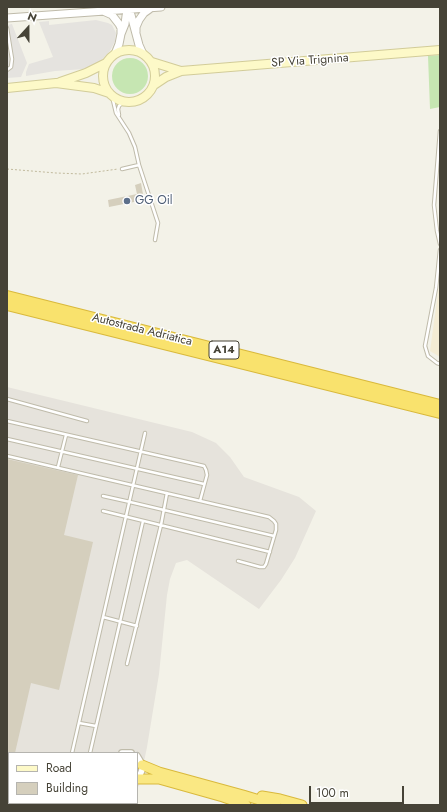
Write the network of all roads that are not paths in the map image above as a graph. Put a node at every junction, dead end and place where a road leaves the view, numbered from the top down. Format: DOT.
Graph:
graph roads {
  1 [pos="161,7"];
  2 [pos="151,8"];
  3 [pos="128,9"];
  4 [pos="103,11"];
  5 [pos="7,18"];
  6 [pos="7,28"];
  7 [pos="136,32"];
  8 [pos="121,34"];
  9 [pos="440,50"];
  10 [pos="114,54"];
  11 [pos="143,54"];
  12 [pos="152,62"];
  13 [pos="106,63"];
  14 [pos="7,70"];
  15 [pos="181,71"];
  16 [pos="56,83"];
  17 [pos="154,85"];
  18 [pos="7,88"];
  19 [pos="110,94"];
  20 [pos="123,102"];
  21 [pos="121,121"];
  22 [pos="440,131"];
  23 [pos="138,165"];
  24 [pos="122,169"];
  25 [pos="155,240"];
  26 [pos="440,244"];
  27 [pos="440,250"];
  28 [pos="7,296"];
  29 [pos="7,305"];
  30 [pos="440,364"];
  31 [pos="7,399"];
  32 [pos="440,405"];
  33 [pos="440,413"];
  34 [pos="87,421"];
  35 [pos="7,422"];
  36 [pos="145,433"];
  37 [pos="66,435"];
  38 [pos="7,439"];
  39 [pos="62,452"];
  40 [pos="141,452"];
  41 [pos="7,456"];
  42 [pos="58,468"];
  43 [pos="138,469"];
  44 [pos="204,484"];
  45 [pos="134,485"];
  46 [pos="167,493"];
  47 [pos="103,496"];
  48 [pos="200,501"];
  49 [pos="130,502"];
  50 [pos="164,510"];
  51 [pos="102,511"];
  52 [pos="126,517"];
  53 [pos="143,521"];
  54 [pos="161,525"];
  55 [pos="274,536"];
  56 [pos="270,552"];
  57 [pos="238,561"];
  58 [pos="103,618"];
  59 [pos="120,622"];
  60 [pos="137,626"];
  61 [pos="127,664"];
  62 [pos="79,723"];
  63 [pos="96,726"];
  64 [pos="72,752"];
  65 [pos="90,752"];
  66 [pos="138,758"];
  67 [pos="142,765"];
  68 [pos="138,777"];
  69 [pos="138,778"];
  70 [pos="243,802"];
  71 [pos="276,805"];
  72 [pos="302,805"];
  1 -- 2 [label="street"];
  2 -- 3 [label="street"];
  2 -- 7 [label="street"];
  3 -- 4 [label="street"];
  3 -- 7 [label="street"];
  3 -- 8 [label="street"];
  4 -- 5 [label="street"];
  4 -- 8 [label="street"];
  6 -- 14 [label="lane"];
  7 -- 11 [label="street"];
  8 -- 10 [label="street"];
  9 -- 15 [label="main road, SP Via Trignina"];
  10 -- 11 [label="main road"];
  10 -- 13 [label="main road"];
  11 -- 12 [label="main road, SP Via Trignina"];
  12 -- 15 [label="main road, SP Via Trignina"];
  12 -- 17 [label="main road"];
  13 -- 16 [label="main road"];
  13 -- 19 [label="main road"];
  15 -- 17 [label="main road, SP Via Trignina"];
  16 -- 18 [label="main road"];
  16 -- 19 [label="main road"];
  17 -- 20 [label="main road, SP Via Trignina"];
  19 -- 20 [label="main road"];
  19 -- 21 [label="lane"];
  20 -- 21 [label="lane"];
  21 -- 23 [label="lane"];
  22 -- 26 [label="lane"];
  23 -- 24 [label="lane"];
  23 -- 25 [label="lane"];
  27 -- 30 [label="lane"];
  28 -- 32 [label="highway, Autostrada Adriatica / A14"];
  29 -- 33 [label="highway, Autostrada Adriatica / A14"];
  31 -- 34 [label="lane"];
  35 -- 37 [label="lane"];
  36 -- 40 [label="lane"];
  37 -- 39 [label="lane"];
  37 -- 40 [label="lane"];
  38 -- 39 [label="lane"];
  39 -- 42 [label="lane"];
  39 -- 43 [label="lane"];
  40 -- 43 [label="lane"];
  40 -- 44 [label="lane"];
  41 -- 42 [label="lane"];
  42 -- 45 [label="lane"];
  43 -- 44 [label="lane"];
  43 -- 45 [label="lane"];
  44 -- 48 [label="lane"];
  45 -- 46 [label="lane"];
  45 -- 49 [label="lane"];
  46 -- 48 [label="lane"];
  46 -- 50 [label="lane"];
  47 -- 49 [label="lane"];
  48 -- 55 [label="lane"];
  49 -- 50 [label="lane"];
  49 -- 52 [label="lane"];
  50 -- 54 [label="lane"];
  50 -- 55 [label="lane"];
  51 -- 52 [label="lane"];
  52 -- 53 [label="lane"];
  52 -- 58 [label="lane"];
  53 -- 54 [label="lane"];
  53 -- 59 [label="lane"];
  54 -- 56 [label="lane"];
  54 -- 60 [label="lane"];
  55 -- 56 [label="lane"];
  56 -- 57 [label="lane"];
  58 -- 59 [label="lane"];
  58 -- 62 [label="lane"];
  59 -- 60 [label="lane"];
  59 -- 63 [label="lane"];
  60 -- 61 [label="lane"];
  62 -- 63 [label="lane"];
  62 -- 64 [label="lane"];
  63 -- 65 [label="lane"];
  66 -- 67 [label="street"];
  67 -- 68 [label="street"];
  67 -- 70 [label="highway"];
  69 -- 70 [label="highway"];
  70 -- 71 [label="highway"];
  70 -- 72 [label="highway"];
}
